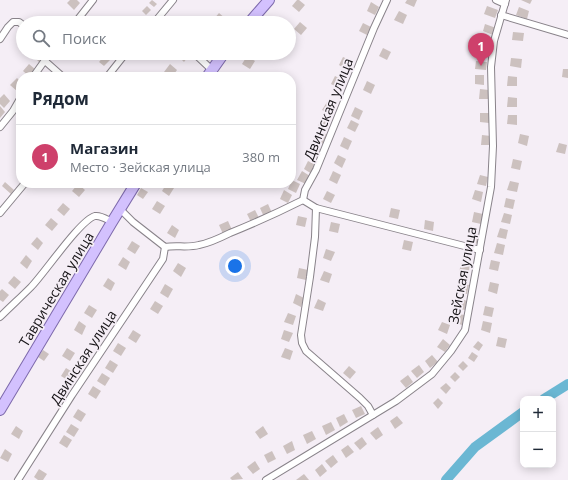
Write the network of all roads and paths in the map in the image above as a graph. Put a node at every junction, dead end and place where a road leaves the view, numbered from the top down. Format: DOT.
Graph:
graph roads {
  1 [pos="93,0"];
  2 [pos="173,0"];
  3 [pos="269,0"];
  4 [pos="387,0"];
  5 [pos="496,0"];
  6 [pos="505,2"];
  7 [pos="500,15"];
  8 [pos="80,16"];
  9 [pos="161,16"];
  10 [pos="255,16"];
  11 [pos="16,22"];
  12 [pos="568,34"];
  13 [pos="0,39"];
  14 [pos="120,60"];
  15 [pos="199,60"];
  16 [pos="219,60"];
  17 [pos="44,61"];
  18 [pos="36,72"];
  19 [pos="57,72"];
  20 [pos="111,72"];
  21 [pos="208,72"];
  22 [pos="210,72"];
  23 [pos="16,107"];
  24 [pos="0,127"];
  25 [pos="21,188"];
  26 [pos="133,188"];
  27 [pos="303,200"];
  28 [pos="316,208"];
  29 [pos="120,209"];
  30 [pos="0,213"];
  31 [pos="112,222"];
  32 [pos="165,247"];
  33 [pos="480,250"];
  34 [pos="0,317"];
  35 [pos="0,410"];
  36 [pos="373,415"];
  37 [pos="18,480"];
  38 [pos="266,480"];
  1 -- 8 [label="street"];
  2 -- 9 [label="street"];
  3 -- 10 [label="main road"];
  4 -- 27 [label="street, Двинская улица"];
  5 -- 6 [label="street"];
  6 -- 7 [label="street, Зейская улица"];
  7 -- 12 [label="street"];
  7 -- 33 [label="street, Зейская улица"];
  11 -- 13 [label="street"];
  14 -- 20 [label="street"];
  15 -- 21 [label="street"];
  16 -- 22 [label="main road"];
  17 -- 18 [label="street"];
  17 -- 19 [label="street"];
  23 -- 24 [label="street"];
  25 -- 30 [label="street"];
  26 -- 29 [label="main road, Таврическая улица"];
  27 -- 28 [label="street"];
  27 -- 32 [label="street"];
  28 -- 33 [label="street"];
  28 -- 36 [label="street"];
  29 -- 31 [label="main road, Таврическая улица"];
  29 -- 32 [label="street"];
  31 -- 34 [label="street"];
  31 -- 35 [label="main road, Таврическая улица"];
  32 -- 37 [label="street, Двинская улица"];
  33 -- 36 [label="street, Зейская улица"];
  36 -- 38 [label="street, Зейская улица"];
}
